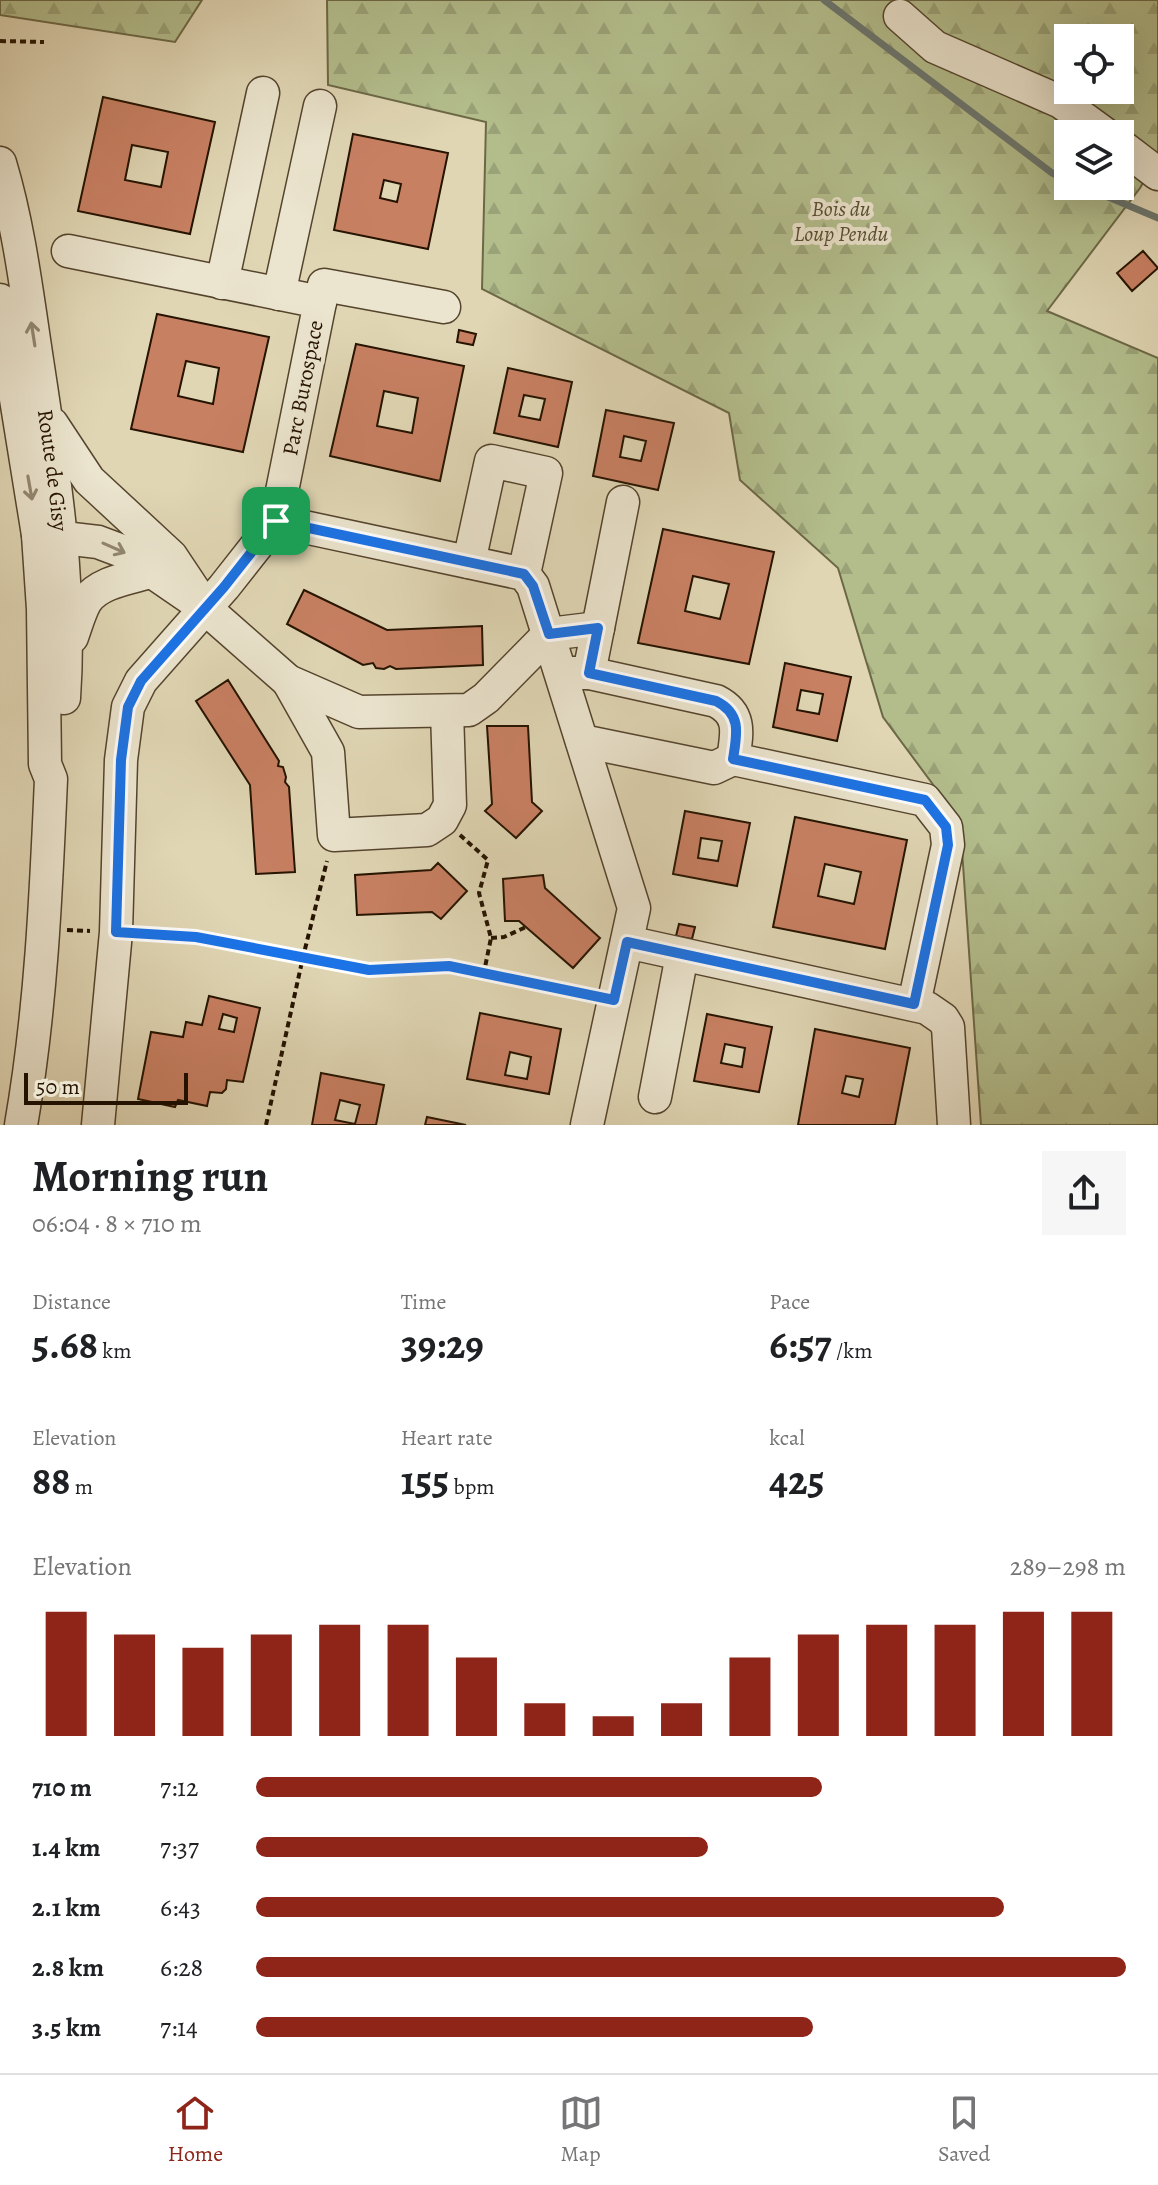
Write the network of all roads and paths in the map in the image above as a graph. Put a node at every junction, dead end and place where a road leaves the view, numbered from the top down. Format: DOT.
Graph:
graph roads {
  1 [pos="900,16"];
  2 [pos="0,41"];
  3 [pos="44,42"];
  4 [pos="263,93"];
  5 [pos="320,106"];
  6 [pos="1086,120"];
  7 [pos="1134,156"];
  8 [pos="0,163"];
  9 [pos="1158,174"];
  10 [pos="68,251"];
  11 [pos="222,283"];
  12 [pos="279,294"];
  13 [pos="0,300"];
  14 [pos="320,302"];
  15 [pos="444,307"];
  16 [pos="45,412"];
  17 [pos="623,502"];
  18 [pos="120,509"];
  19 [pos="276,521"];
  20 [pos="52,531"];
  21 [pos="469,562"];
  22 [pos="150,572"];
  23 [pos="524,574"];
  24 [pos="205,608"];
  25 [pos="598,628"];
  26 [pos="549,634"];
  27 [pos="66,651"];
  28 [pos="575,673"];
  29 [pos="288,681"];
  30 [pos="447,711"];
  31 [pos="359,712"];
  32 [pos="582,741"];
  33 [pos="328,752"];
  34 [pos="733,759"];
  35 [pos="51,779"];
  36 [pos="442,820"];
  37 [pos="334,835"];
  38 [pos="526,927"];
  39 [pos="45,929"];
  40 [pos="116,932"];
  41 [pos="491,938"];
  42 [pos="627,942"];
  43 [pos="682,955"];
  44 [pos="303,957"];
  45 [pos="484,972"];
  46 [pos="614,1000"];
  47 [pos="914,1004"];
  48 [pos="655,1097"];
  49 [pos="21,1125"];
  50 [pos="98,1125"];
  51 [pos="266,1125"];
  52 [pos="587,1125"];
  53 [pos="954,1125"];
  1 -- 6 [label="street"];
  2 -- 3 [label="path"];
  4 -- 11 [label="street"];
  5 -- 12 [label="street"];
  7 -- 9 [label="street"];
  16 -- 8 [label="street, Route de Gisy, one-way"];
  10 -- 11 [label="street, Parc Burospace"];
  11 -- 12 [label="street, Parc Burospace"];
  12 -- 14 [label="street, Parc Burospace"];
  13 -- 20 [label="street, Route de Gisy, one-way"];
  14 -- 15 [label="street, Parc Burospace"];
  14 -- 19 [label="street, Parc Burospace"];
  16 -- 18 [label="street"];
  16 -- 20 [label="street, Route de Gisy"];
  17 -- 25 [label="street"];
  18 -- 20 [label="street"];
  18 -- 24 [label="street"];
  19 -- 21 [label="street"];
  19 -- 24 [label="street, Parc Burospace"];
  20 -- 22 [label="street, one-way"];
  20 -- 27 [label="street, Route de Gisy"];
  20 -- 35 [label="street, Route de Gisy"];
  21 -- 23 [label="street"];
  21 -- 23 [label="street"];
  22 -- 24 [label="street"];
  22 -- 27 [label="street"];
  23 -- 26 [label="street"];
  24 -- 29 [label="street"];
  24 -- 40 [label="street, Parc Burospace"];
  25 -- 26 [label="street"];
  25 -- 28 [label="street"];
  26 -- 28 [label="street"];
  26 -- 30 [label="street"];
  27 -- 35 [label="street, Route de Gisy"];
  28 -- 32 [label="street"];
  28 -- 34 [label="street"];
  29 -- 31 [label="street"];
  29 -- 33 [label="street"];
  30 -- 31 [label="street"];
  30 -- 36 [label="street"];
  31 -- 33 [label="street"];
  32 -- 34 [label="street"];
  32 -- 42 [label="street"];
  33 -- 37 [label="street"];
  34 -- 47 [label="street"];
  35 -- 39 [label="street, Route de Gisy"];
  36 -- 37 [label="street"];
  36 -- 41 [label="path"];
  37 -- 44 [label="path"];
  38 -- 41 [label="path"];
  39 -- 40 [label="path"];
  39 -- 49 [label="street, Route de Gisy"];
  40 -- 44 [label="path"];
  40 -- 50 [label="street, Parc Burospace"];
  41 -- 45 [label="path"];
  42 -- 43 [label="street"];
  42 -- 46 [label="street"];
  43 -- 47 [label="street"];
  43 -- 48 [label="street"];
  44 -- 45 [label="path"];
  44 -- 51 [label="path"];
  45 -- 46 [label="path"];
  46 -- 52 [label="street"];
  47 -- 53 [label="street"];
}
